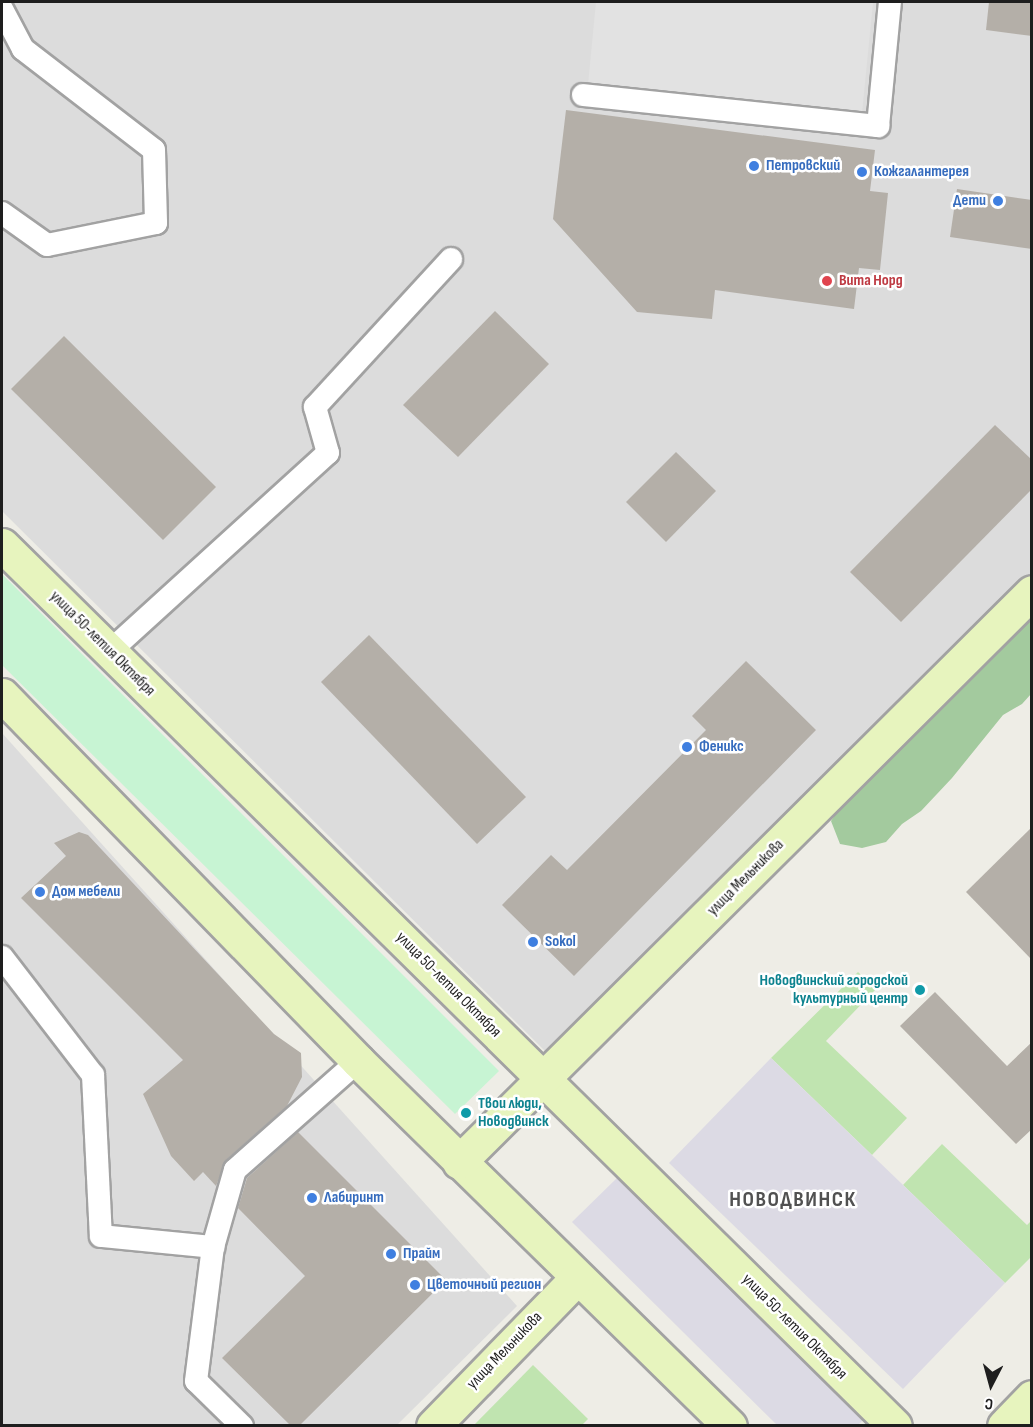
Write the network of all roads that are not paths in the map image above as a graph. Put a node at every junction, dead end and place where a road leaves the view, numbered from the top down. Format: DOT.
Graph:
graph roads {
  1 [pos="890,2"];
  2 [pos="2,9"];
  3 [pos="583,95"];
  4 [pos="2,213"];
  5 [pos="451,259"];
  6 [pos="2,545"];
  7 [pos="1032,592"];
  8 [pos="109,652"];
  9 [pos="2,695"];
  10 [pos="2,957"];
  11 [pos="358,1061"];
  12 [pos="543,1079"];
  13 [pos="459,1162"];
  14 [pos="213,1247"];
  15 [pos="577,1278"];
  16 [pos="1032,1397"];
  17 [pos="242,1425"];
  18 [pos="433,1425"];
  19 [pos="730,1425"];
  20 [pos="895,1425"];
  21 [pos="1004,1425"];
  1 -- 3 [label="lane"];
  2 -- 4 [label="lane"];
  5 -- 8 [label="lane"];
  6 -- 8 [label="main road, улица 50-летия Октября"];
  7 -- 12 [label="main road, улица Мельникова"];
  8 -- 12 [label="main road, улица 50-летия Октября"];
  9 -- 11 [label="main road"];
  10 -- 14 [label="lane"];
  11 -- 13 [label="main road"];
  11 -- 14 [label="lane"];
  12 -- 13 [label="main road, улица Мельникова"];
  12 -- 20 [label="main road, улица 50-летия Октября"];
  13 -- 15 [label="main road"];
  14 -- 17 [label="lane"];
  15 -- 18 [label="main road, улица Мельникова"];
  15 -- 19 [label="main road"];
  16 -- 21 [label="main road"];
}
